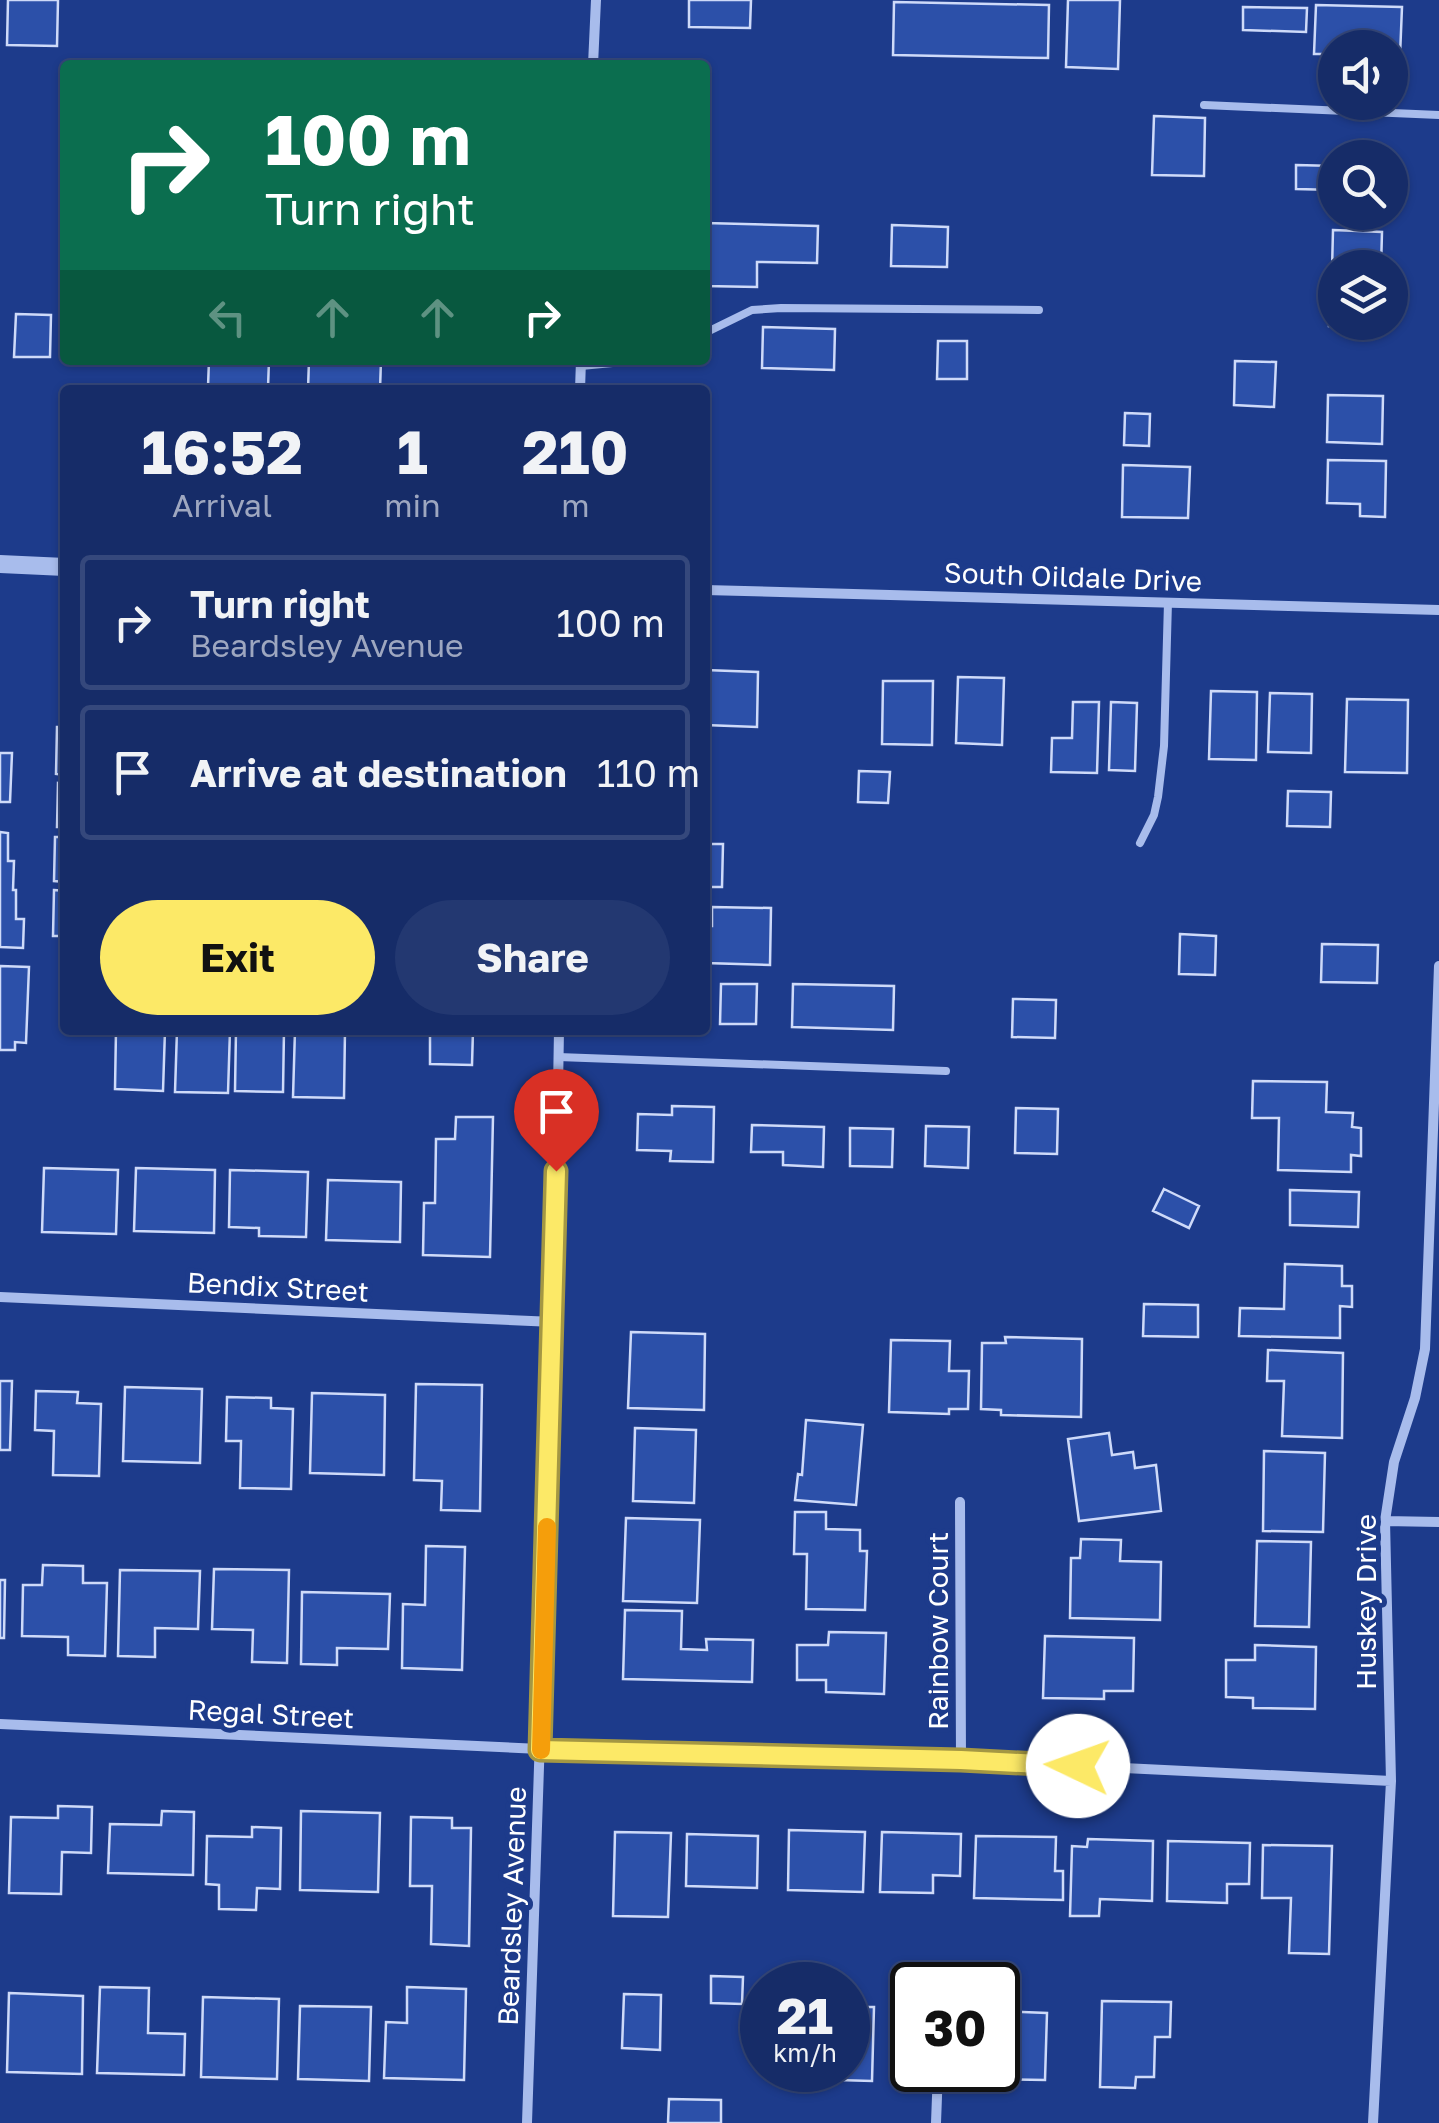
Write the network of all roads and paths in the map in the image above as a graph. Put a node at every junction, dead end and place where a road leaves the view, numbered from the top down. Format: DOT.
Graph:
graph roads {
  1 [pos="596,0"];
  2 [pos="593,60"];
  3 [pos="1204,105"];
  4 [pos="1439,116"];
  5 [pos="1039,310"];
  6 [pos="710,331"];
  7 [pos="0,564"];
  8 [pos="60,566"];
  9 [pos="710,590"];
  10 [pos="1168,602"];
  11 [pos="1439,610"];
  12 [pos="1140,843"];
  13 [pos="1439,966"];
  14 [pos="558,1035"];
  15 [pos="558,1057"];
  16 [pos="946,1071"];
  17 [pos="1436,1131"];
  18 [pos="0,1297"];
  19 [pos="554,1322"];
  20 [pos="960,1502"];
  21 [pos="1385,1520"];
  22 [pos="1439,1522"];
  23 [pos="0,1724"];
  24 [pos="540,1750"];
  25 [pos="961,1760"];
  26 [pos="1390,1782"];
  27 [pos="937,2092"];
  28 [pos="528,2123"];
  29 [pos="936,2123"];
  30 [pos="1373,2123"];
  1 -- 2 [label="street"];
  3 -- 4 [label="lane"];
  5 -- 6 [label="lane"];
  7 -- 8 [label="street"];
  9 -- 10 [label="street, South Oildale Drive"];
  10 -- 11 [label="street, South Oildale Drive"];
  10 -- 12 [label="lane"];
  13 -- 17 [label="street, Huskey Drive"];
  14 -- 15 [label="street, Beardsley Avenue"];
  15 -- 16 [label="lane"];
  15 -- 19 [label="street, Beardsley Avenue"];
  17 -- 21 [label="street, Huskey Drive"];
  18 -- 19 [label="street, Bendix Street"];
  19 -- 24 [label="street, Beardsley Avenue"];
  20 -- 25 [label="street, Rainbow Court"];
  21 -- 22 [label="street"];
  21 -- 26 [label="street, Huskey Drive"];
  23 -- 24 [label="street, Regal Street"];
  24 -- 25 [label="street, Regal Street"];
  24 -- 28 [label="street, Beardsley Avenue"];
  25 -- 26 [label="street, Regal Street"];
  26 -- 30 [label="street, Huskey Drive"];
  27 -- 29 [label="street"];
}
